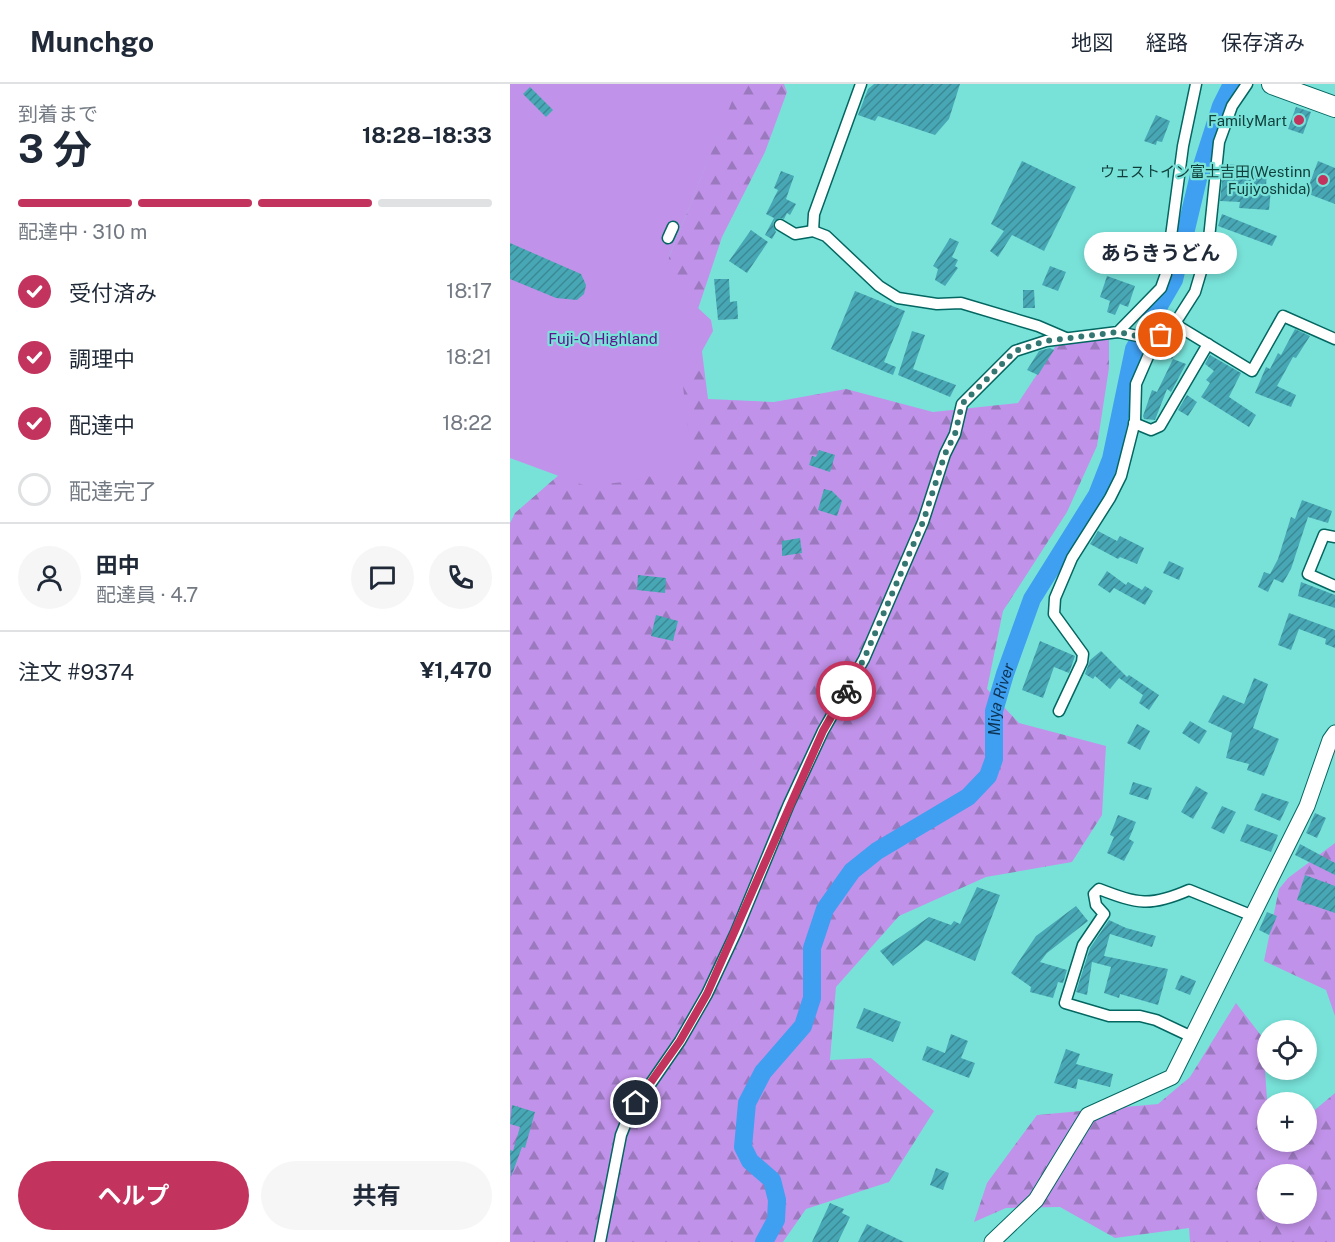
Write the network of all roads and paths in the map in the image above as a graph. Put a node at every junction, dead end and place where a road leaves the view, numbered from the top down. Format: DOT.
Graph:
graph roads {
  1 [pos="861,84"];
  2 [pos="1196,84"];
  3 [pos="1246,84"];
  4 [pos="1272,84"];
  5 [pos="1303,84"];
  6 [pos="1335,96"];
  7 [pos="1335,107"];
  8 [pos="780,225"];
  9 [pos="673,227"];
  10 [pos="813,231"];
  11 [pos="668,238"];
  12 [pos="1173,323"];
  13 [pos="1121,333"];
  14 [pos="1066,338"];
  15 [pos="1154,339"];
  16 [pos="1335,339"];
  17 [pos="1208,344"];
  18 [pos="1134,423"];
  19 [pos="1335,537"];
  20 [pos="1335,586"];
  21 [pos="1059,711"];
  22 [pos="1335,733"];
  23 [pos="1253,916"];
  24 [pos="1192,1037"];
  25 [pos="600,1242"];
  26 [pos="992,1242"];
  1 -- 10 [label="street"];
  2 -- 13 [label="street"];
  3 -- 12 [label="street"];
  4 -- 7 [label="highway"];
  5 -- 6 [label="highway"];
  8 -- 10 [label="street"];
  9 -- 11 [label="street"];
  10 -- 14 [label="street"];
  12 -- 15 [label="street"];
  12 -- 17 [label="street"];
  13 -- 14 [label="street"];
  13 -- 15 [label="street"];
  14 -- 25 [label="street"];
  15 -- 18 [label="street"];
  16 -- 17 [label="street"];
  17 -- 18 [label="street"];
  18 -- 21 [label="street"];
  19 -- 20 [label="street"];
  22 -- 23 [label="street"];
  23 -- 24 [label="street"];
  23 -- 24 [label="street"];
  24 -- 26 [label="street"];
}
